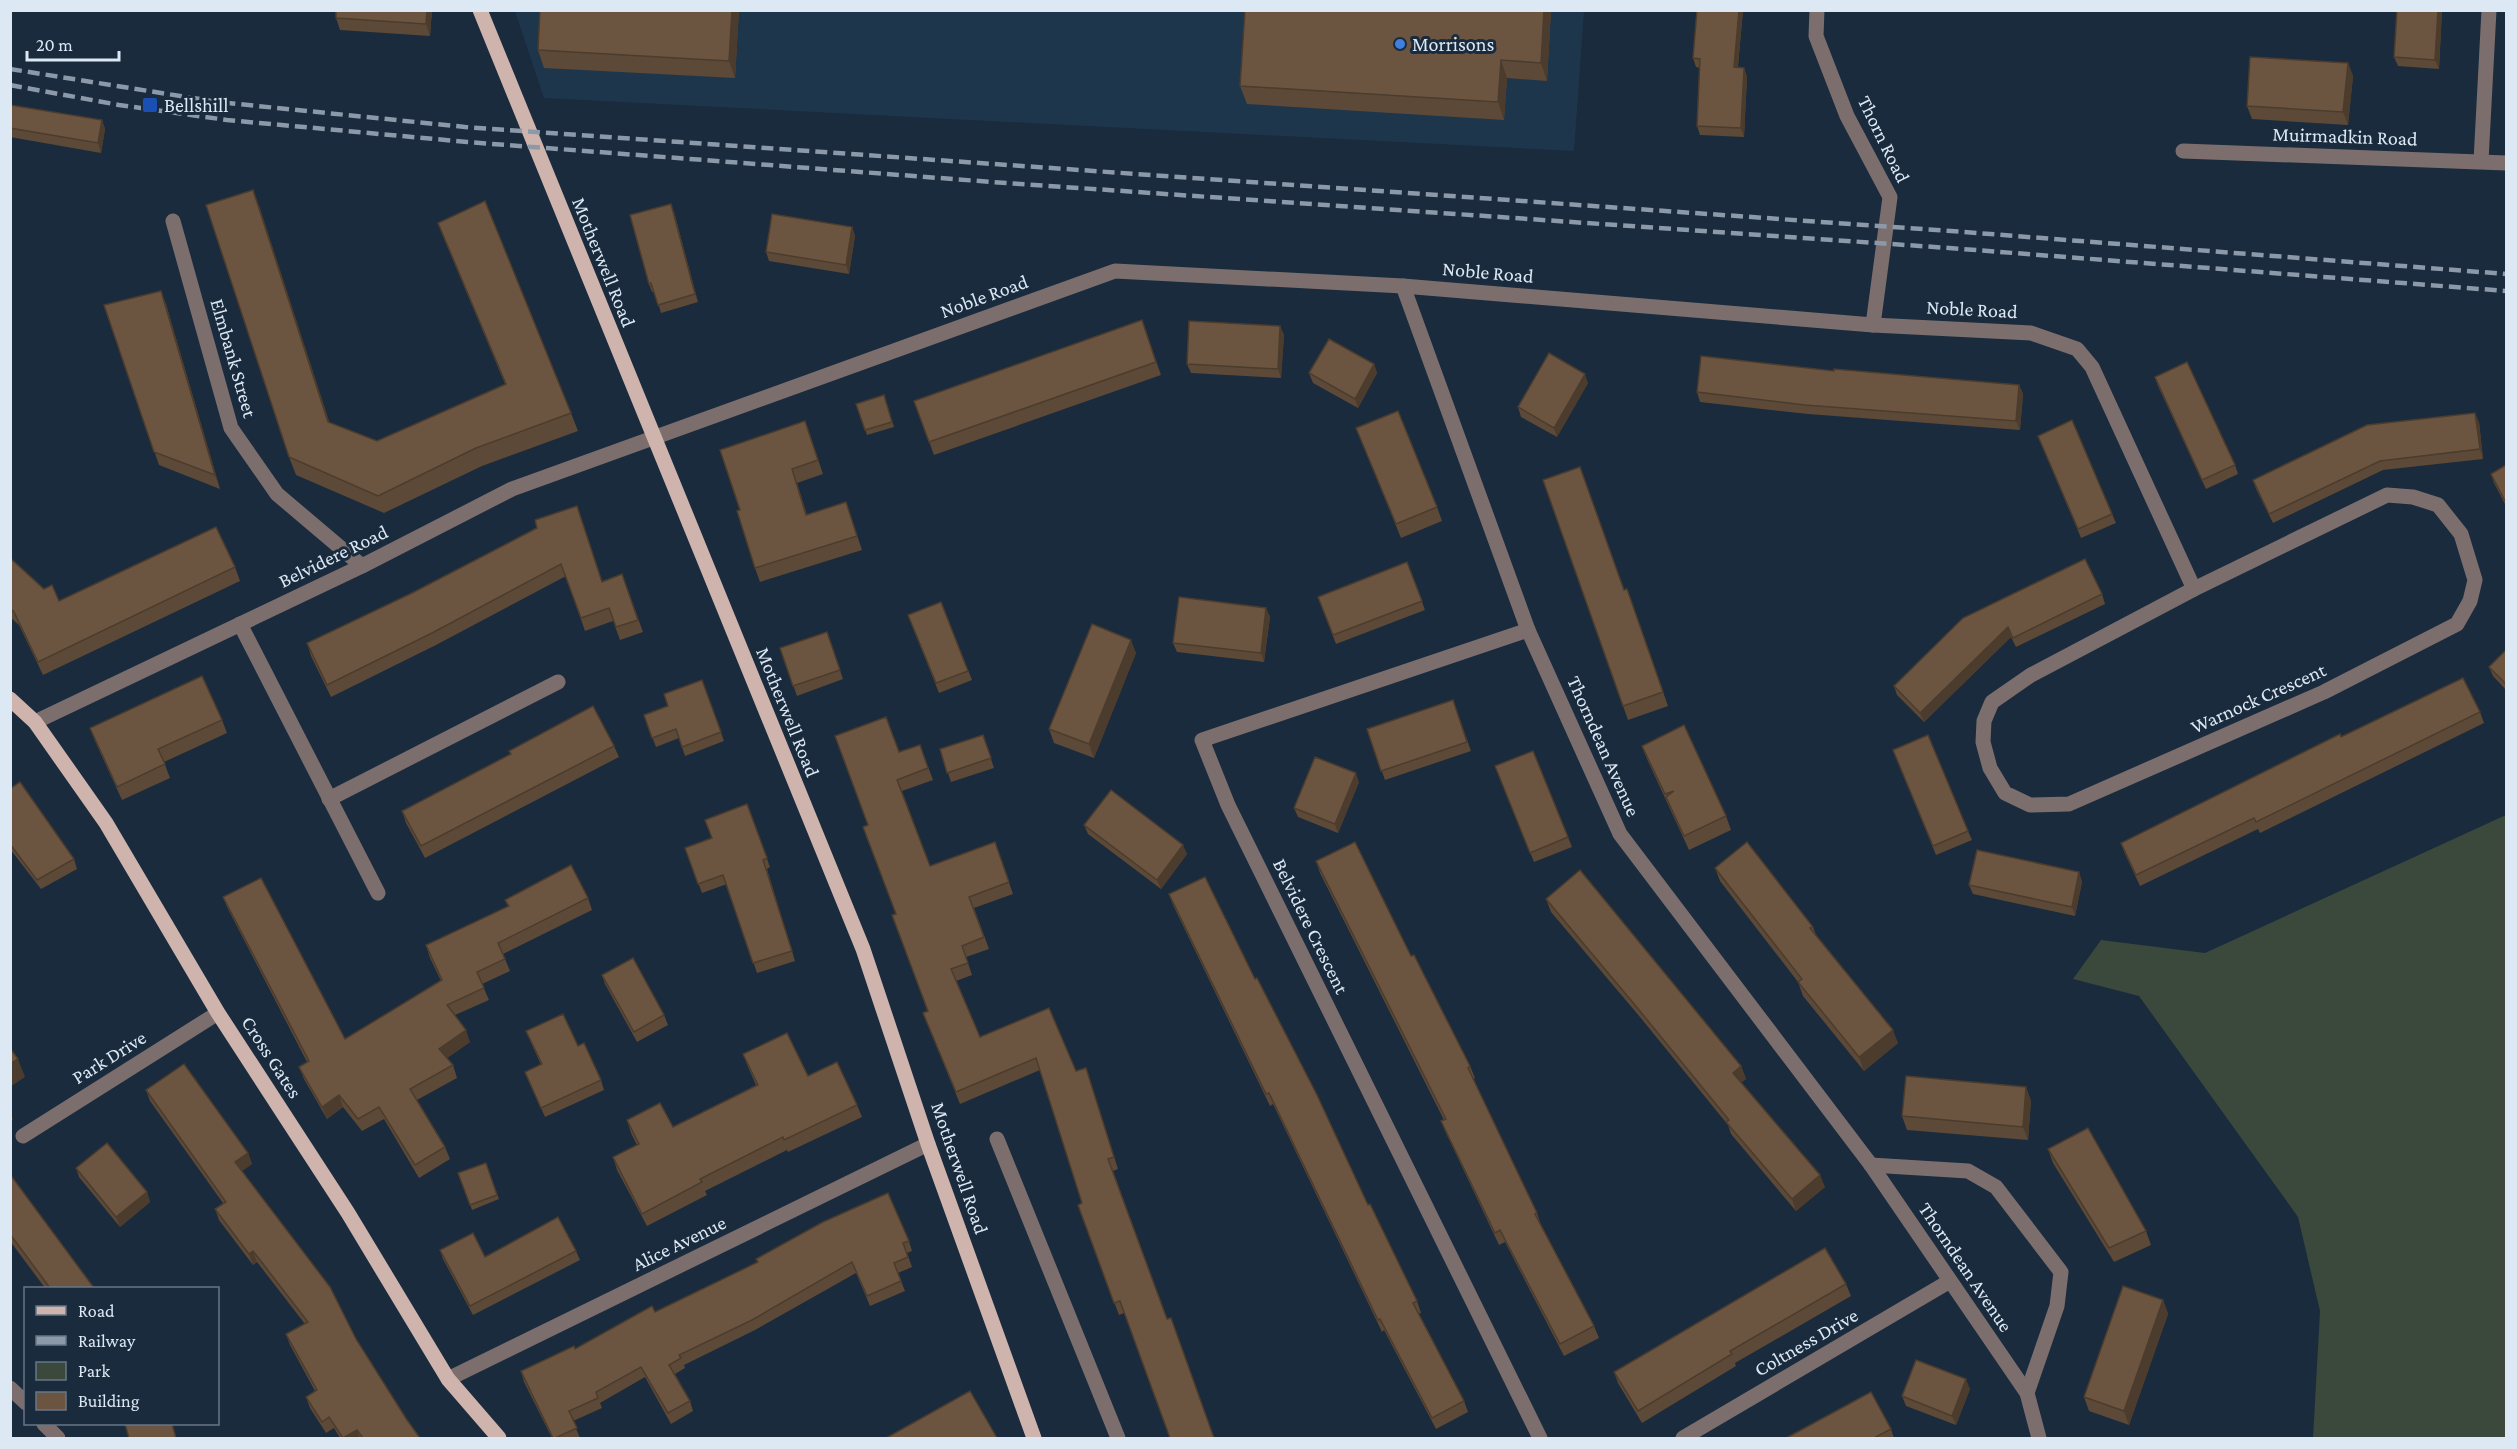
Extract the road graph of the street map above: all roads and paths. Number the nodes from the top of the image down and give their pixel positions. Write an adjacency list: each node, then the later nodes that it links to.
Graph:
1 (480, 10): 10 (main road, Motherwell Road)
2 (1818, 10): 9 (street, Thorn Road)
3 (2488, 10): 5 (street)
4 (2183, 151): 5 (street, Muirmadkin Road)
5 (2481, 161): 6 (street, Muirmadkin Road)
6 (2506, 163)
7 (173, 221): 11 (street, Elmbank Street)
8 (1403, 286): 9 (street, Noble Road); 10 (street, Noble Road); 14 (street, Thorndean Avenue)
9 (1873, 325): 12 (street, Noble Road)
10 (654, 438): 11 (street, Belvidere Road); 23 (main road, Motherwell Road)
11 (362, 566): 13 (street, Belvidere Road)
12 (2194, 589): 12 (street, Warnock Crescent)
13 (240, 624): 17 (street, Belvidere Road); 18 (street)
14 (1528, 630): 24 (street, Thorndean Avenue); 35 (street, Belvidere Crescent)
15 (558, 681): 18 (street)
16 (10, 699): 17 (main road, Cross Gates)
17 (35, 722): 20 (main road, Cross Gates)
18 (329, 799): 19 (street)
19 (378, 892)
20 (218, 1013): 21 (street, Park Drive); 26 (main road, Cross Gates)
21 (23, 1136)
22 (997, 1139): 34 (street)
23 (928, 1144): 26 (street, Alice Avenue); 33 (main road, Motherwell Road)
24 (1871, 1165): 25 (street, Thorndean Avenue); 28 (street, Thorndean Avenue)
25 (1950, 1281): 28 (street, Thorndean Avenue); 36 (street, Coltness Drive)
26 (448, 1379): 32 (main road, Cross Gates)
27 (10, 1388): 29 (street)
28 (2027, 1393): 37 (street, Thorndean Avenue)
29 (24, 1401)
30 (45, 1425): 31 (street)
31 (57, 1438)
32 (500, 1438)
33 (1034, 1438)
34 (1118, 1438)
35 (1540, 1438)
36 (1683, 1438)
37 (2039, 1438)

